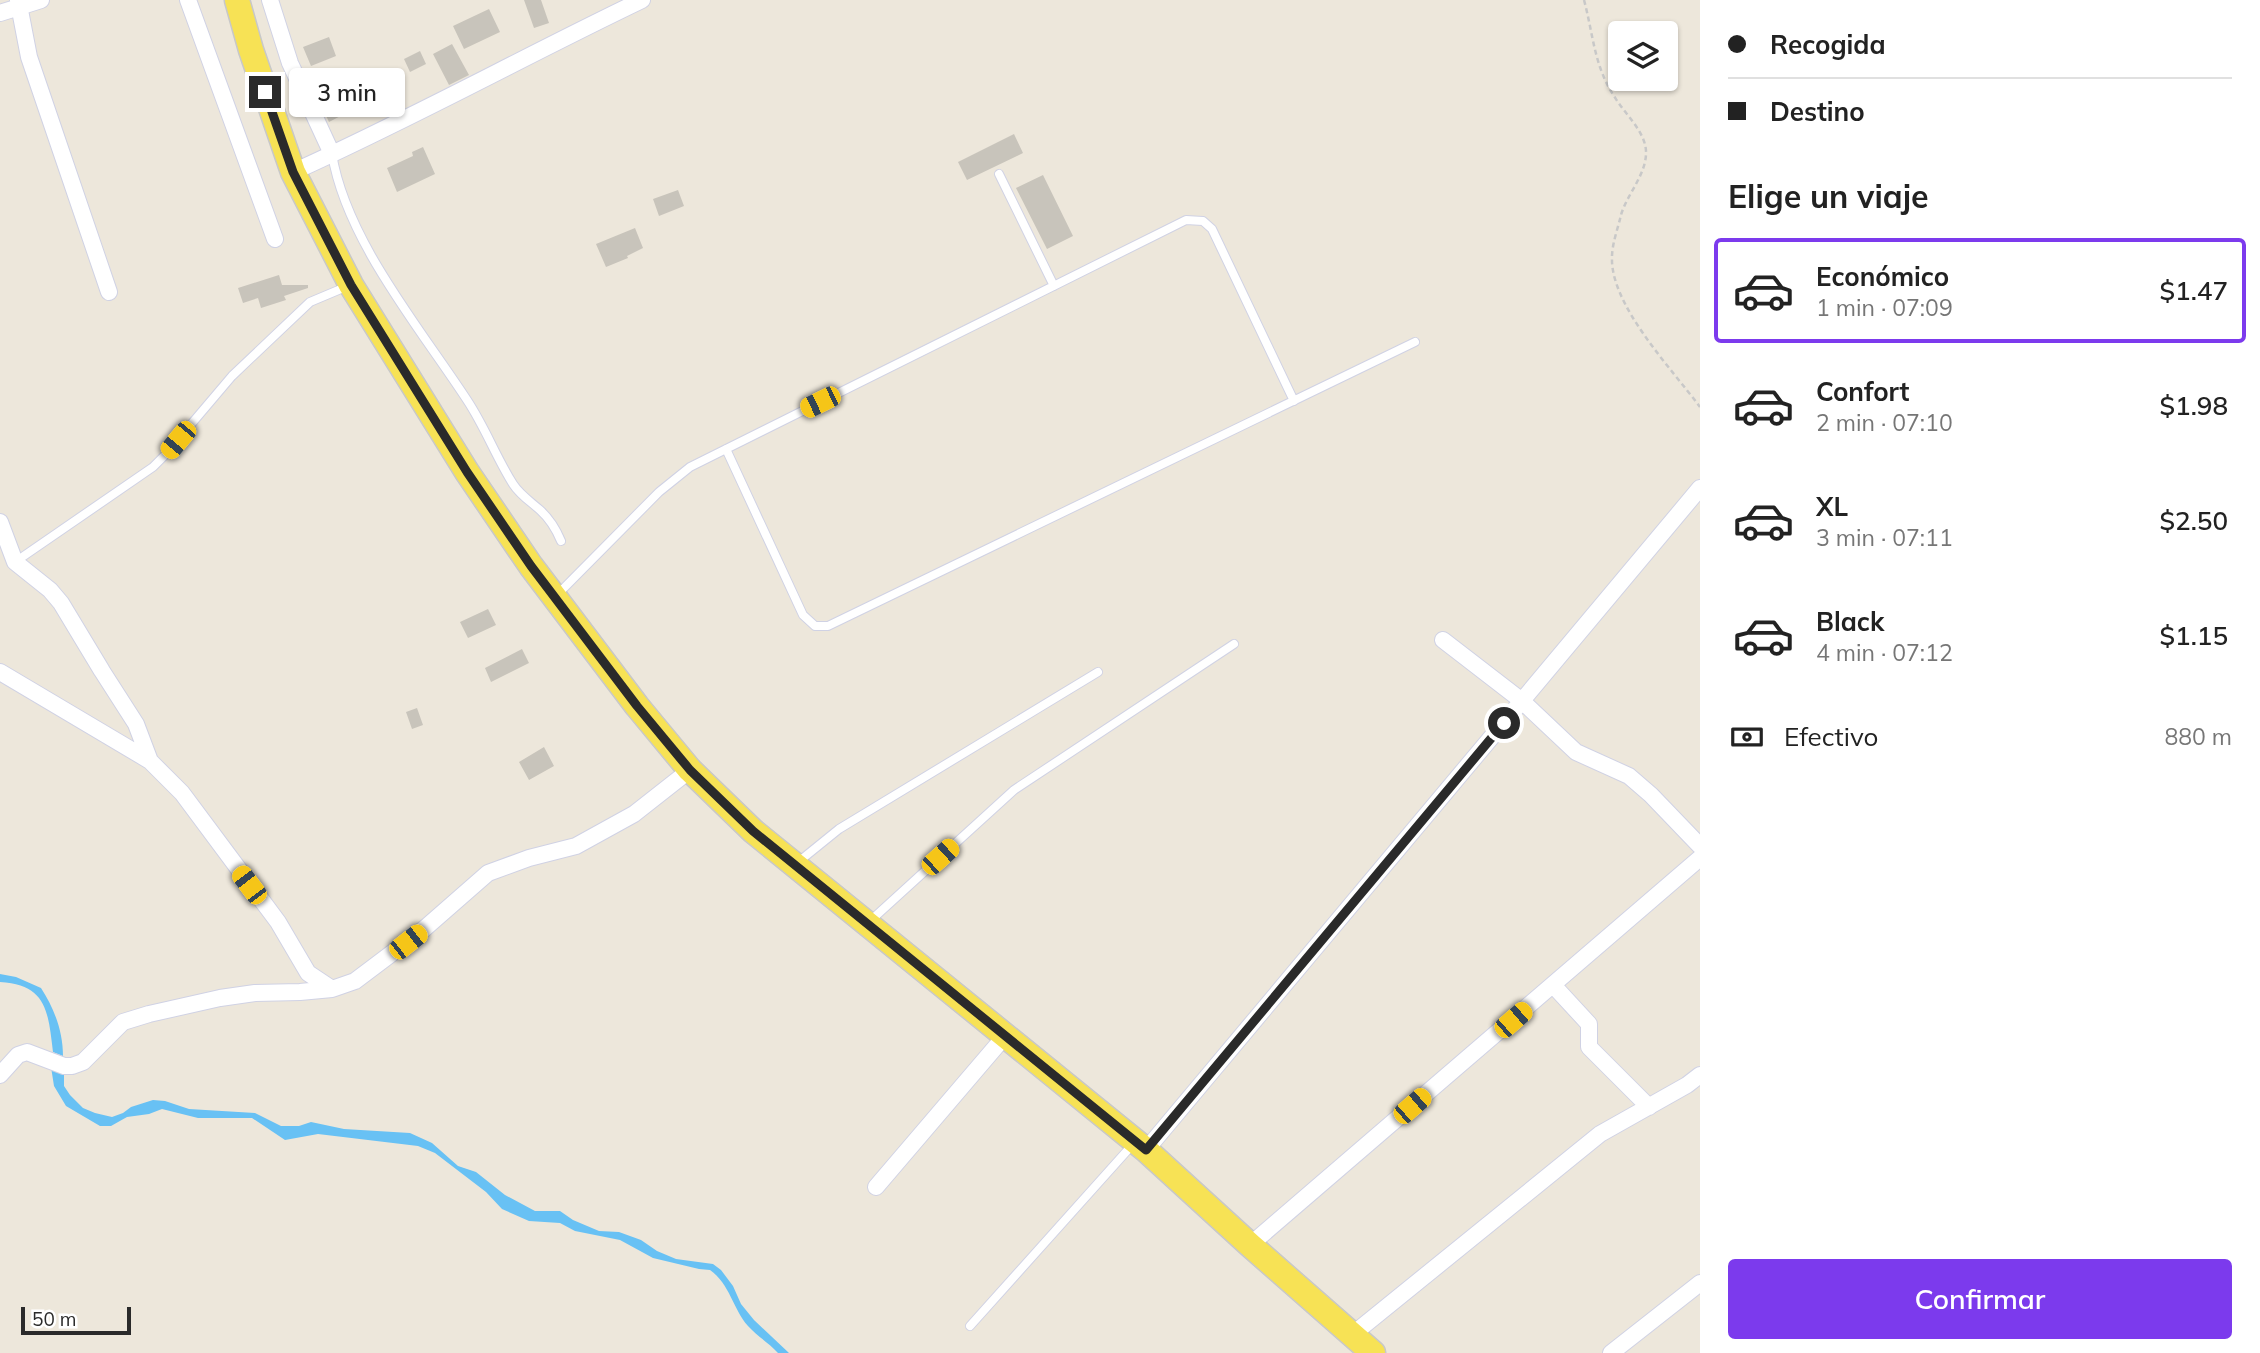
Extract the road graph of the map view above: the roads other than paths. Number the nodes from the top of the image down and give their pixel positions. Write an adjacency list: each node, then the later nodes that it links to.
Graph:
1 (41, 0): 6 (street)
2 (188, 0): 11 (street)
3 (237, 0): 9 (main road)
4 (270, 0): 8 (street)
5 (642, 0): 8 (street)
6 (18, 3): 7 (street); 14 (street)
7 (0, 13)
8 (332, 154): 9 (street); 20 (lane)
9 (293, 172): 12 (main road)
10 (999, 174): 13 (lane)
11 (275, 239)
12 (351, 285): 21 (lane); 22 (main road)
13 (1054, 286): 16 (lane); 17 (lane)
14 (109, 292)
15 (1415, 342): 16 (lane)
16 (1294, 401): 17 (lane)
17 (726, 449): 22 (lane)
18 (1700, 488): 27 (street)
19 (0, 522): 21 (street)
20 (561, 541)
21 (15, 562): 28 (street)
22 (554, 597): 29 (main road)
23 (1443, 640): 27 (street)
24 (1234, 644): 33 (lane)
25 (0, 672): 28 (street)
26 (1098, 672): 32 (lane)
27 (1522, 701): 30 (street); 42 (street)
28 (150, 761): 35 (street)
29 (690, 770): 32 (main road); 35 (street)
30 (1700, 846)
31 (1700, 858): 34 (street)
32 (794, 865): 33 (main road)
33 (867, 924): 36 (main road)
34 (1553, 985): 41 (street); 44 (street)
35 (332, 989): 38 (street)
36 (1005, 1036): 42 (main road); 43 (street)
37 (0, 1055): 38 (street)
38 (18, 1055): 39 (street)
39 (0, 1075)
40 (1700, 1075): 41 (street)
41 (1649, 1107): 47 (street)
42 (1140, 1146): 44 (main road); 46 (lane)
43 (876, 1187)
44 (1250, 1245): 47 (main road)
45 (1700, 1283): 49 (street)
46 (970, 1326)
47 (1352, 1335): 48 (main road)
48 (1373, 1353)
49 (1611, 1353)

